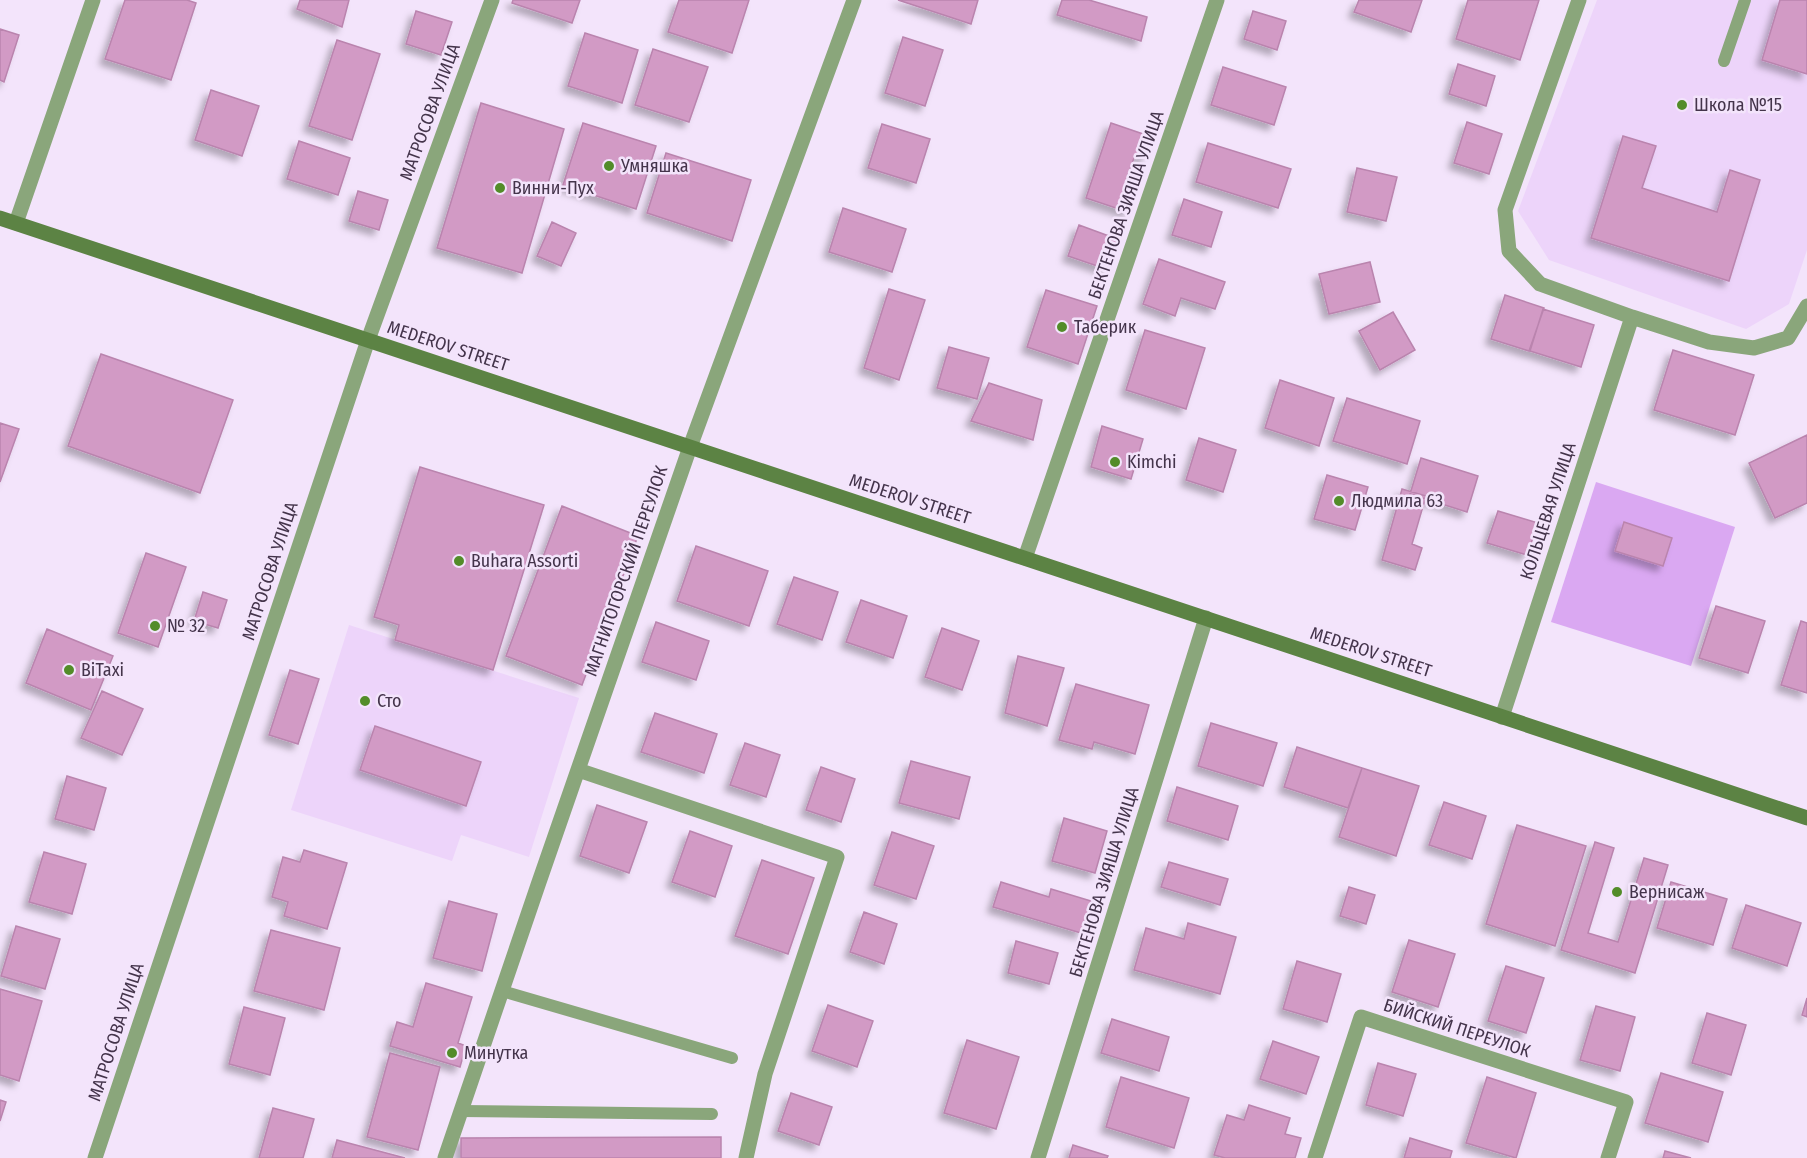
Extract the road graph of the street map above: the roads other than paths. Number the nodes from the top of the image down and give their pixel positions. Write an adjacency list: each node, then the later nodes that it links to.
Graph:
1 (93, 0): 9 (street)
2 (492, 0): 12 (street, МАТРОСОВА УЛИЦА)
3 (854, 0): 13 (street, МАГНИТОГОРСКИЙ ПЕРЕУЛОК)
4 (1217, 0): 14 (street, БЕКТЕНОВА ЗИЯША УЛИЦА)
5 (1579, 0): 11 (street)
6 (1745, 0): 7 (lane)
7 (1724, 61)
8 (0, 218): 9 (main road, MEDEROV STREET)
9 (16, 223): 12 (main road, MEDEROV STREET)
10 (1807, 306): 11 (street)
11 (1632, 317): 16 (street, КОЛЬЦЕВАЯ УЛИЦА)
12 (368, 340): 13 (main road, MEDEROV STREET); 23 (street, МАТРОСОВА УЛИЦА)
13 (690, 447): 14 (main road, MEDEROV STREET); 17 (street, МАГНИТОГОРСКИЙ ПЕРЕУЛОК)
14 (1025, 558): 15 (main road, MEDEROV STREET)
15 (1206, 618): 16 (main road, MEDEROV STREET); 26 (street, БЕКТЕНОВА ЗИЯША УЛИЦА)
16 (1502, 717): 18 (main road, MEDEROV STREET)
17 (578, 770): 19 (street, МАГНИТОГОРСКИЙ ПЕРЕУЛОК); 25 (street)
18 (1807, 818)
19 (501, 991): 20 (lane); 21 (street, МАГНИТОГОРСКИЙ ПЕРЕУЛОК)
20 (732, 1058)
21 (461, 1111): 22 (lane); 24 (street, МАГНИТОГОРСКИЙ ПЕРЕУЛОК)
22 (712, 1114)
23 (95, 1158)
24 (445, 1158)
25 (746, 1158)
26 (1038, 1158)
27 (1315, 1158): 28 (street, БИЙСКИЙ ПЕРЕУЛОК)
28 (1608, 1158)

